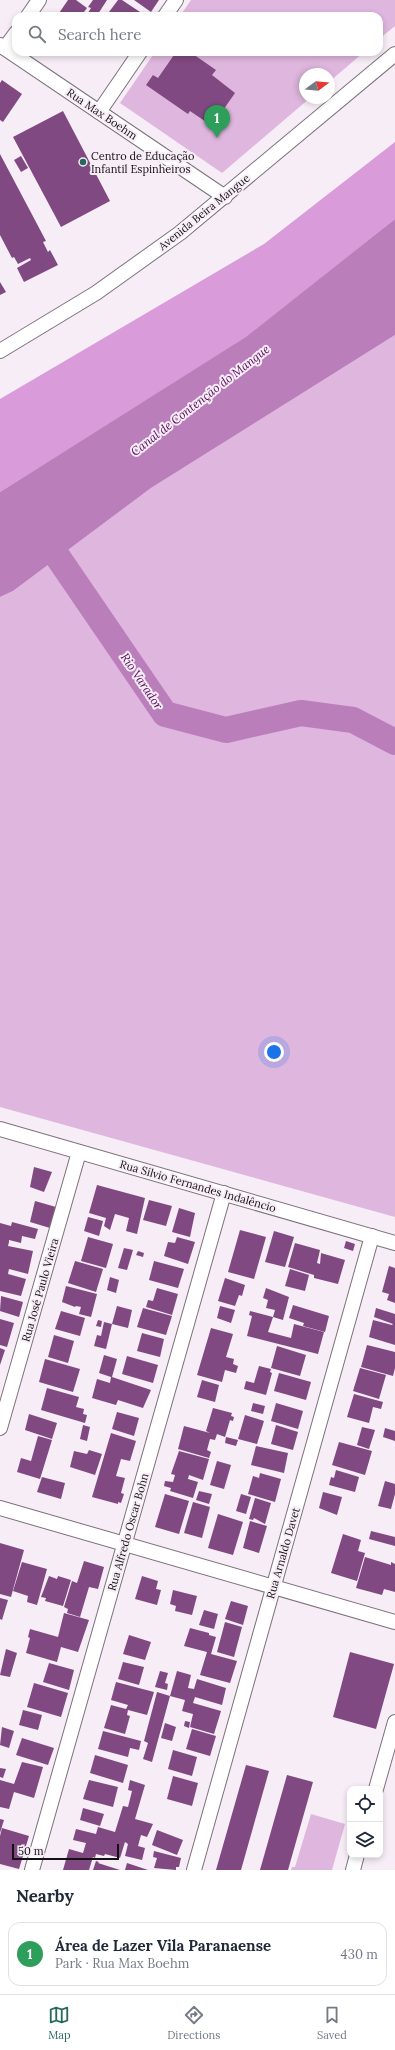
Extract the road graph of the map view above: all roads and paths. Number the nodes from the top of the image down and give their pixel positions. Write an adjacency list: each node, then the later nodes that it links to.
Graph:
1 (39, 0): 3 (street)
2 (176, 0): 4 (street)
3 (31, 12)
4 (168, 12)
5 (12, 37): 6 (street)
6 (2, 47): 7 (street, Rua Max Boehm)
7 (12, 54)
8 (395, 54): 12 (street, Avenida Beira Mangue)
9 (15, 56): 11 (street, Rua Max Boehm)
10 (137, 56): 11 (street)
11 (99, 112): 12 (street, Rua Max Boehm)
12 (225, 197): 13 (street, Avenida Beira Mangue)
13 (0, 351)
14 (0, 1129): 15 (street, Rua Sílvio Fernandes Indalêncio)
15 (79, 1152): 16 (street, Rua Sílvio Fernandes Indalêncio); 19 (street, Rua José Paulo Vieira)
16 (224, 1193): 17 (street, Rua Sílvio Fernandes Indalêncio); 21 (street, Rua Alfredo Oscar Bohn)
17 (372, 1236): 18 (street, Rua Sílvio Fernandes Indalêncio); 22 (street, Rua Arnaldo Davet)
18 (395, 1243)
19 (0, 1428)
20 (0, 1508): 21 (street)
21 (124, 1544): 22 (street); 27 (street, Rua Alfredo Oscar Bohn)
22 (274, 1587): 23 (street); 28 (street, Rua Arnaldo Davet)
23 (395, 1622)
24 (395, 1722): 25 (street)
25 (377, 1786)
26 (356, 1858): 29 (street)
27 (32, 1870)
28 (194, 1870)
29 (353, 1870)

